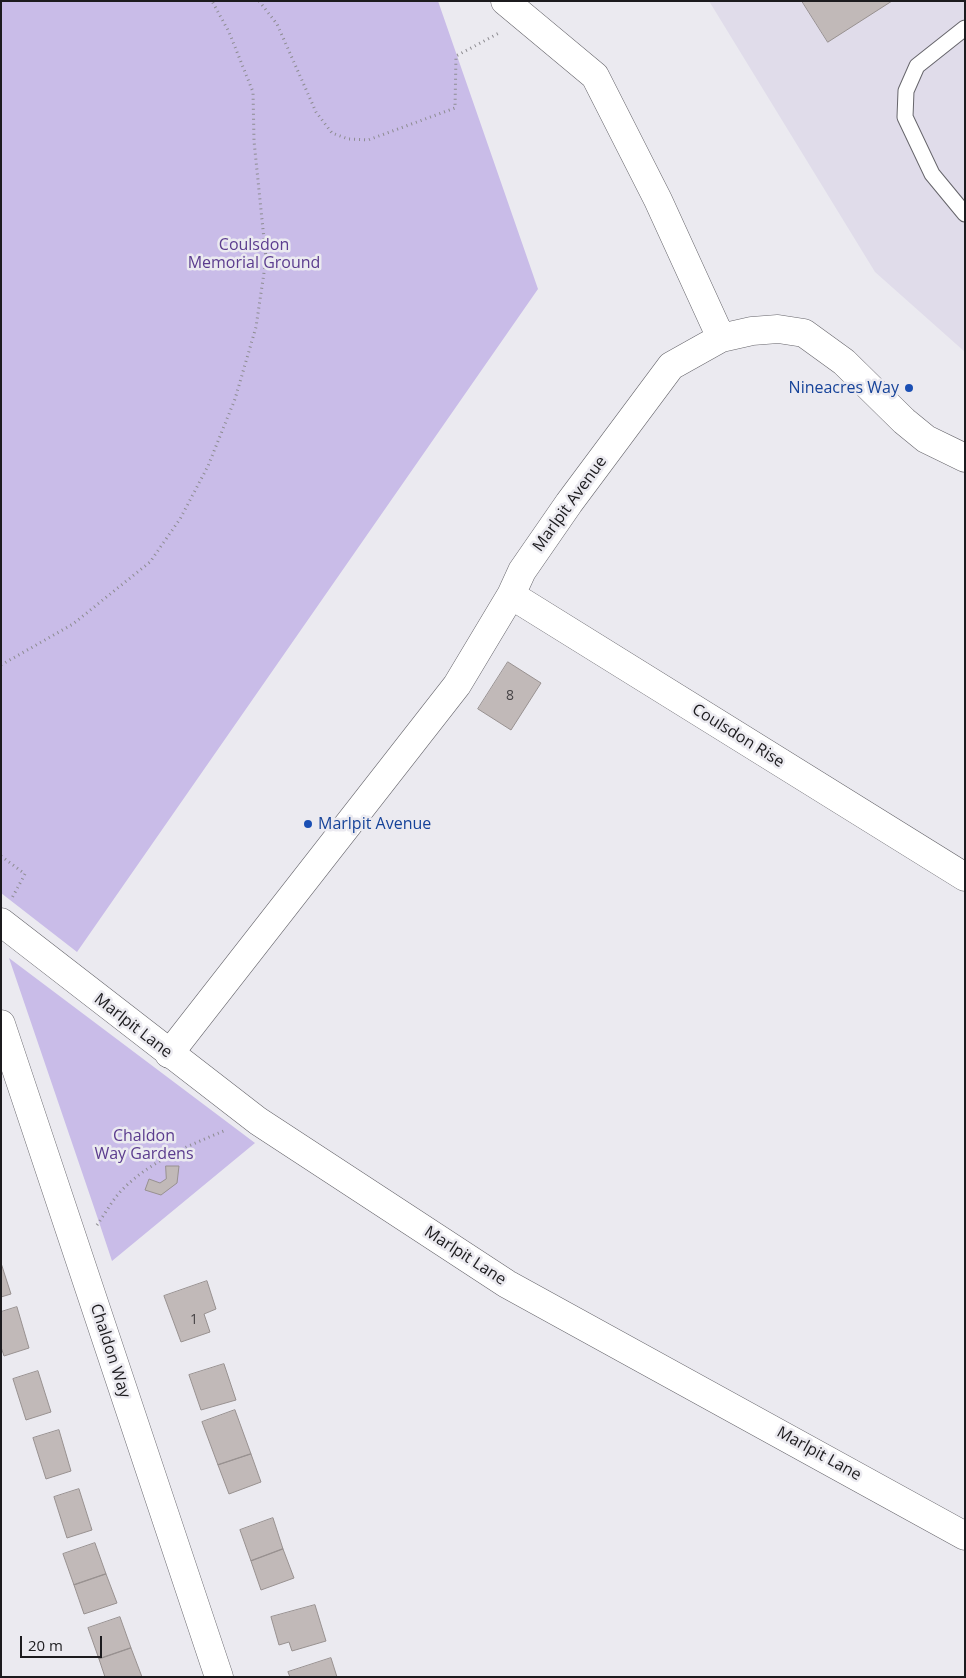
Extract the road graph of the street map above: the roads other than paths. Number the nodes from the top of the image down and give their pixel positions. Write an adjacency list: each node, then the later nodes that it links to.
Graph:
1 (516, 10): 4 (street)
2 (965, 28): 3 (lane)
3 (965, 214)
4 (721, 338): 5 (street); 6 (street, Marlpit Avenue)
5 (965, 458)
6 (511, 595): 7 (street, Coulsdon Rise); 10 (street, Marlpit Avenue)
7 (965, 877)
8 (1, 922): 10 (street, Marlpit Lane)
9 (1, 1024): 12 (street, Chaldon Way)
10 (170, 1054): 11 (street, Marlpit Lane)
11 (965, 1536)
12 (219, 1677)

